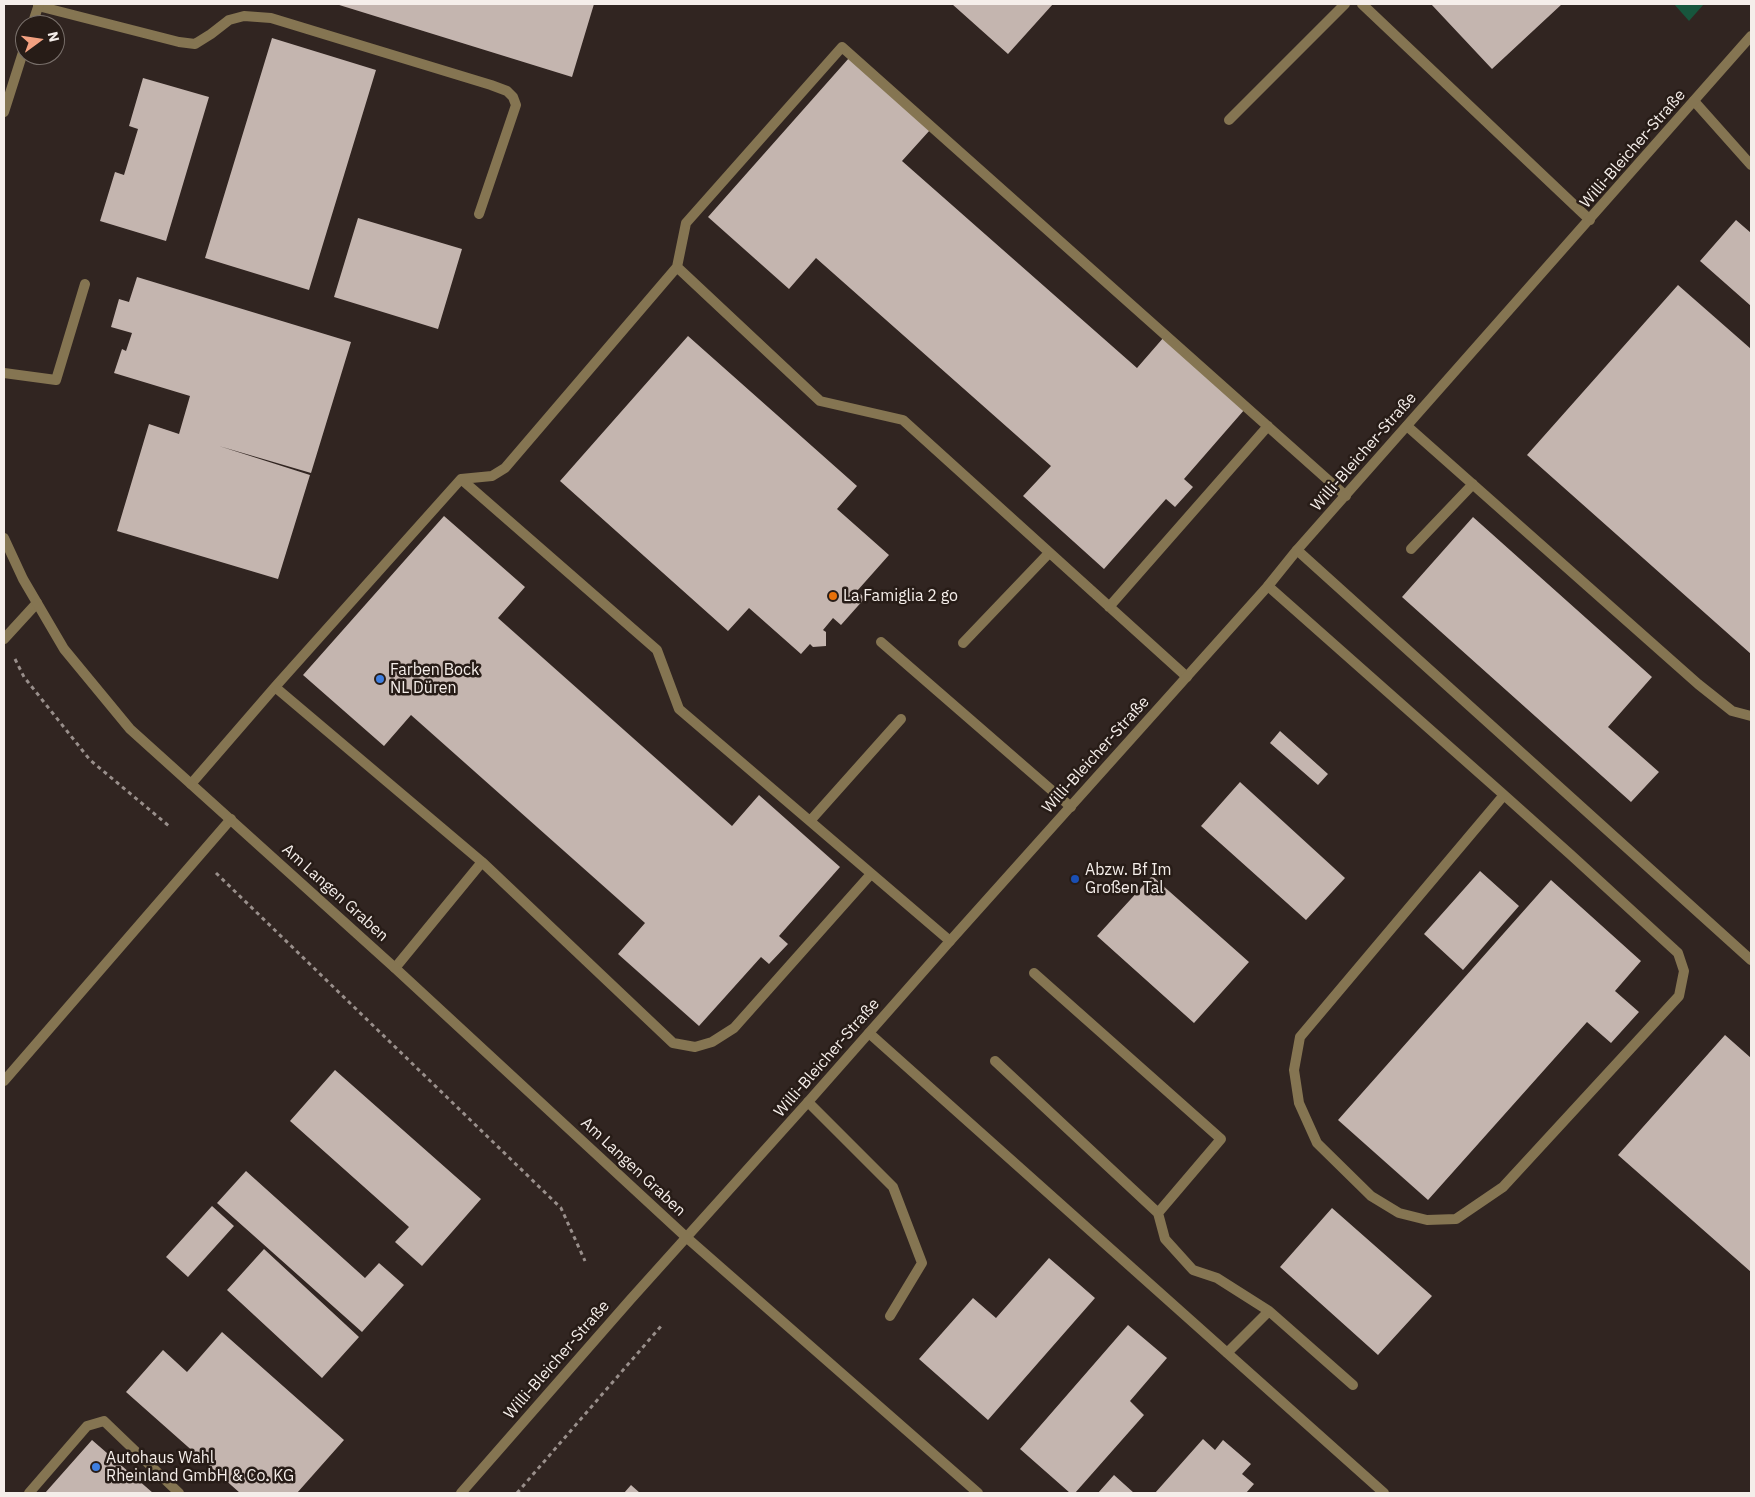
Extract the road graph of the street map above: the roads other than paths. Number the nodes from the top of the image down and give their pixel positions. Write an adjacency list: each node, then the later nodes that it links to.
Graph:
1 (1345, 4): 8 (street)
2 (1362, 4): 11 (street)
3 (38, 5): 10 (street)
4 (1751, 36): 6 (street, Willi-Bleicher-Straße)
5 (19, 65): 7 (street)
6 (1694, 101): 9 (street); 11 (street, Willi-Bleicher-Straße)
7 (4, 112)
8 (1229, 120)
9 (1751, 165)
10 (479, 214)
11 (1590, 220): 16 (street, Willi-Bleicher-Straße)
12 (677, 266): 15 (street); 17 (street); 23 (street)
13 (85, 284): 14 (street)
14 (4, 373)
15 (1268, 426): 19 (street); 26 (street)
16 (1407, 426): 18 (street); 19 (street, Willi-Bleicher-Straße)
17 (461, 479): 31 (street); 38 (street)
18 (1473, 484): 21 (street); 32 (street)
19 (1346, 496): 22 (street, Willi-Bleicher-Straße)
20 (4, 538): 25 (street, Am Langen Graben)
21 (1411, 549)
22 (1298, 550): 24 (street, Willi-Bleicher-Straße); 42 (street)
23 (1049, 553): 26 (street); 29 (street)
24 (1268, 586): 30 (street, Willi-Bleicher-Straße); 35 (street)
25 (37, 603): 27 (street); 34 (street, Am Langen Graben)
26 (1109, 608): 30 (street)
27 (4, 639)
28 (881, 642): 36 (street)
29 (963, 643)
30 (1187, 677): 36 (street, Willi-Bleicher-Straße)
31 (274, 687): 34 (street); 39 (street)
32 (1751, 716)
33 (901, 719): 38 (street)
34 (191, 784): 37 (street, Am Langen Graben)
35 (1504, 795): 35 (street)
36 (1071, 806): 41 (street, Willi-Bleicher-Straße)
37 (231, 819): 43 (street, Am Langen Graben); 47 (street)
38 (810, 821): 40 (street)
39 (482, 862): 40 (street); 43 (street)
40 (871, 874): 41 (street)
41 (950, 941): 45 (street, Willi-Bleicher-Straße)
42 (1751, 960)
43 (395, 968): 51 (street, Am Langen Graben)
44 (1034, 973): 50 (street)
45 (869, 1033): 49 (street, Willi-Bleicher-Straße); 54 (street)
46 (995, 1061): 50 (street)
47 (9, 1068): 48 (street)
48 (4, 1081)
49 (808, 1102): 51 (street, Willi-Bleicher-Straße); 53 (street)
50 (1158, 1213): 52 (street)
51 (686, 1237): 58 (street, Willi-Bleicher-Straße); 59 (street, Am Langen Graben)
52 (1269, 1311): 54 (street); 55 (street)
53 (890, 1316)
54 (1227, 1353): 60 (street)
55 (1353, 1385)
56 (30, 1493): 57 (street)
57 (179, 1493)
58 (461, 1493)
59 (978, 1493)
60 (1384, 1493)

